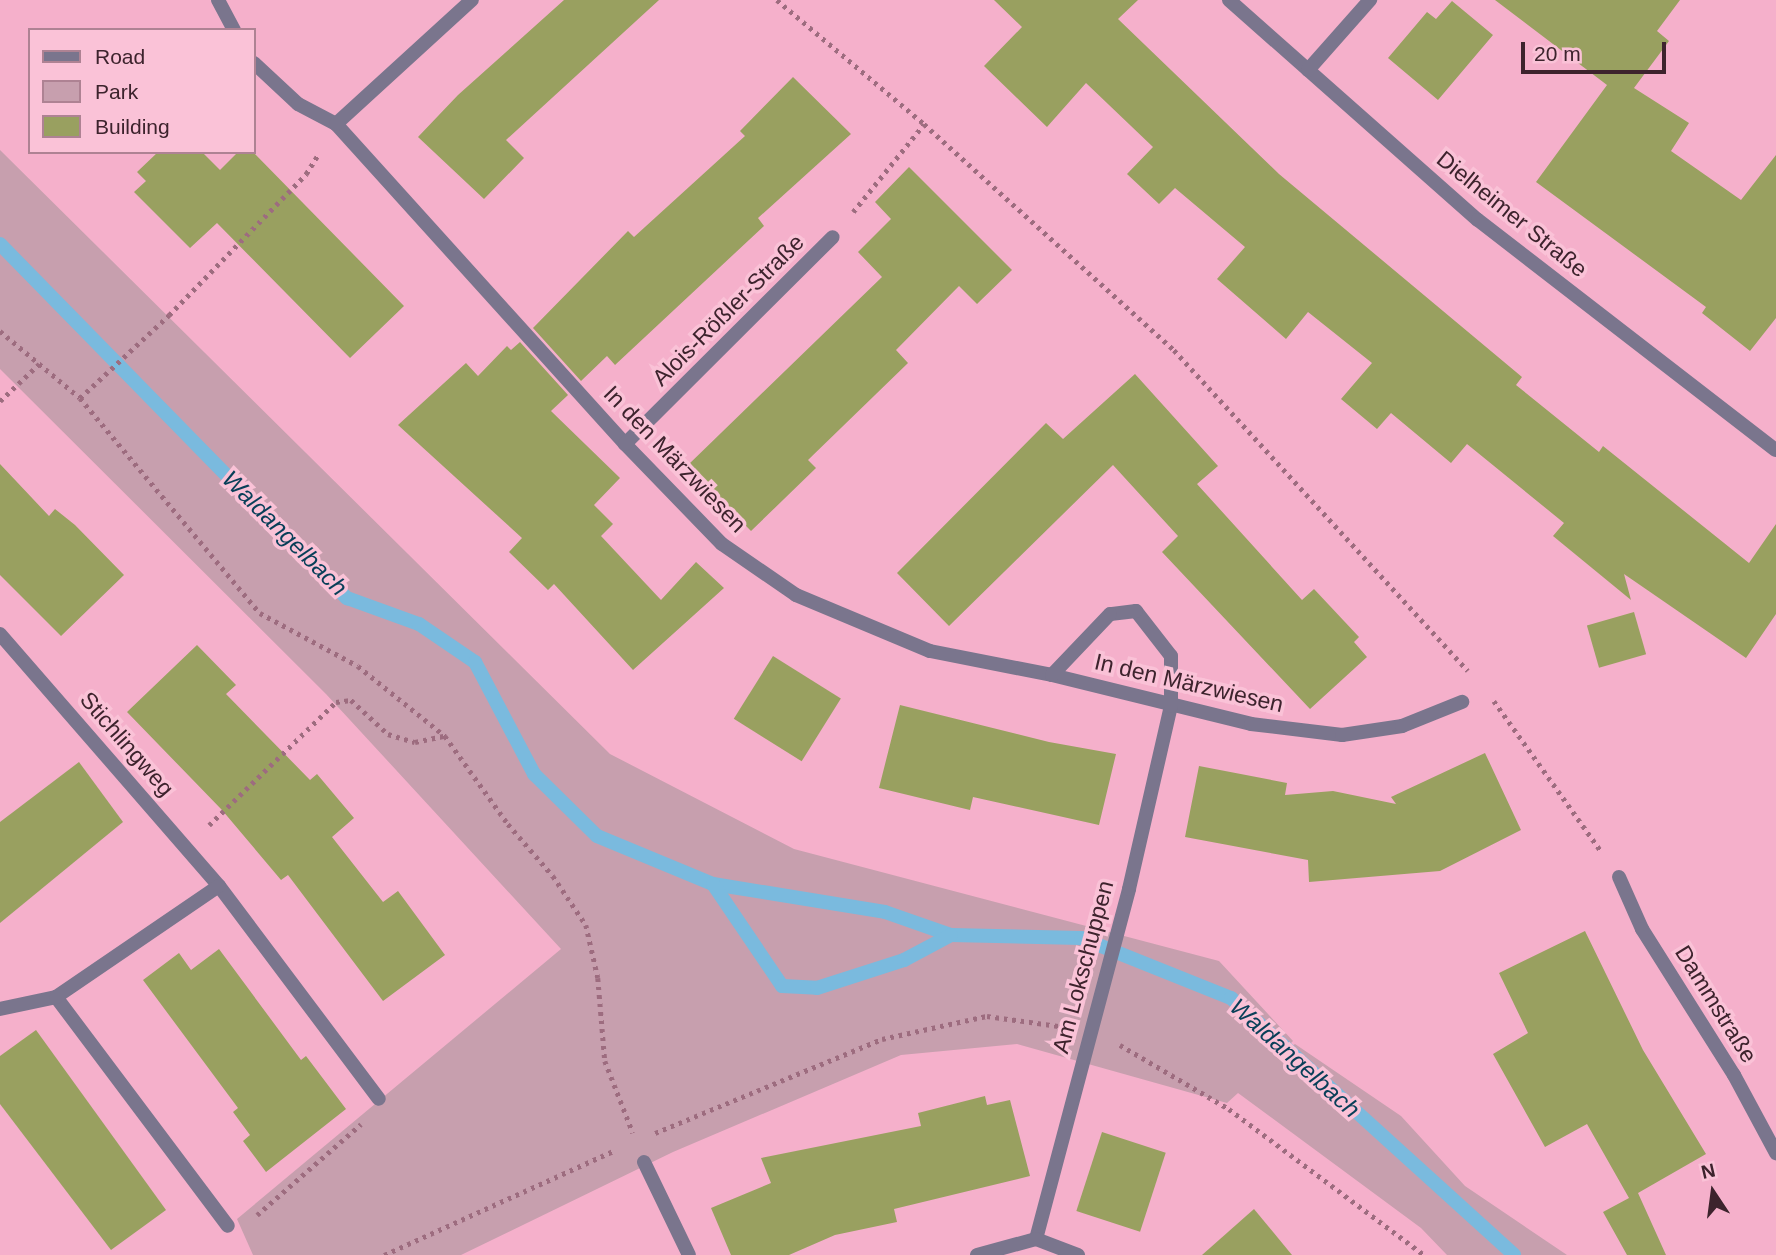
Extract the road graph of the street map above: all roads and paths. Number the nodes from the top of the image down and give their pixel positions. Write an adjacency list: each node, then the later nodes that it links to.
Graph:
1 (218, 0): 6 (street)
2 (472, 0): 9 (street)
3 (777, 0): 10 (path)
4 (1229, 0): 8 (street, Dielheimer Straße)
5 (1370, 0): 8 (street)
6 (233, 28)
7 (256, 65): 9 (street, In den Märzwiesen)
8 (1308, 70): 17 (street, Dielheimer Straße)
9 (336, 124): 14 (path); 16 (street, In den Märzwiesen)
10 (924, 124): 11 (path); 19 (path)
11 (833, 237): 16 (street, Alois-Rößler-Straße)
12 (0, 331): 13 (path)
13 (39, 363): 14 (path); 15 (path)
14 (80, 398): 24 (path)
15 (0, 401)
16 (625, 444): 20 (street, In den Märzwiesen)
17 (1776, 450)
18 (0, 634): 25 (street, Stichlingweg)
19 (1471, 674)
20 (1052, 675): 23 (street, In den Märzwiesen); 23 (street, Am Lokschuppen)
21 (1489, 694): 26 (path)
22 (1462, 702): 23 (street, In den Märzwiesen)
23 (1171, 706): 30 (street, Am Lokschuppen)
24 (444, 736): 25 (path); 33 (path)
25 (186, 847): 27 (street, Stichlingweg)
26 (1619, 877): 35 (street, Dammstraße)
27 (219, 886): 28 (street); 31 (street, Stichlingweg)
28 (56, 998): 29 (street); 38 (street)
29 (0, 1009)
30 (1088, 1036): 32 (path); 39 (street, Am Lokschuppen); 44 (path)
31 (379, 1099): 37 (path)
32 (648, 1136)
33 (636, 1141)
34 (623, 1146): 40 (path)
35 (1776, 1153)
36 (644, 1162): 41 (street)
37 (251, 1220)
38 (228, 1226)
39 (1035, 1239): 42 (street); 43 (street)
40 (384, 1255)
41 (689, 1255)
42 (977, 1255)
43 (1078, 1255)
44 (1424, 1255)

